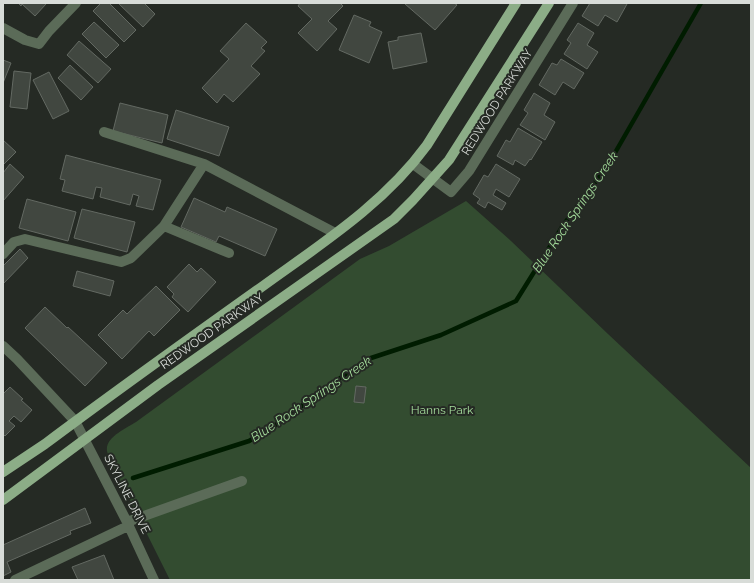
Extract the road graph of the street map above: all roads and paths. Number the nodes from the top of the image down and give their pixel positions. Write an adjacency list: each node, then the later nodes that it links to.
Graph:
1 (76, 3): 5 (street)
2 (516, 3): 8 (main road, REDWOOD PARKWAY)
3 (549, 3): 9 (main road, REDWOOD PARKWAY)
4 (572, 3): 9 (street, REDWOOD PARKWAY)
5 (3, 28)
6 (104, 132): 7 (street)
7 (204, 164): 10 (street); 11 (street)
8 (413, 164): 9 (street, REDWOOD PARKWAY); 11 (main road, REDWOOD PARKWAY)
9 (432, 179): 16 (main road, REDWOOD PARKWAY)
10 (164, 226): 12 (street); 13 (street)
11 (335, 233): 15 (main road, REDWOOD PARKWAY)
12 (229, 253)
13 (3, 254)
14 (3, 346): 15 (street, SKYLINE DRIVE)
15 (75, 421): 16 (street, SKYLINE DRIVE); 17 (main road, REDWOOD PARKWAY)
16 (85, 439): 19 (main road, REDWOOD PARKWAY); 20 (street, SKYLINE DRIVE)
17 (3, 472)
18 (242, 481): 20 (street)
19 (3, 500)
20 (128, 524): 21 (street); 22 (street, SKYLINE DRIVE)
21 (15, 580)
22 (154, 580)

